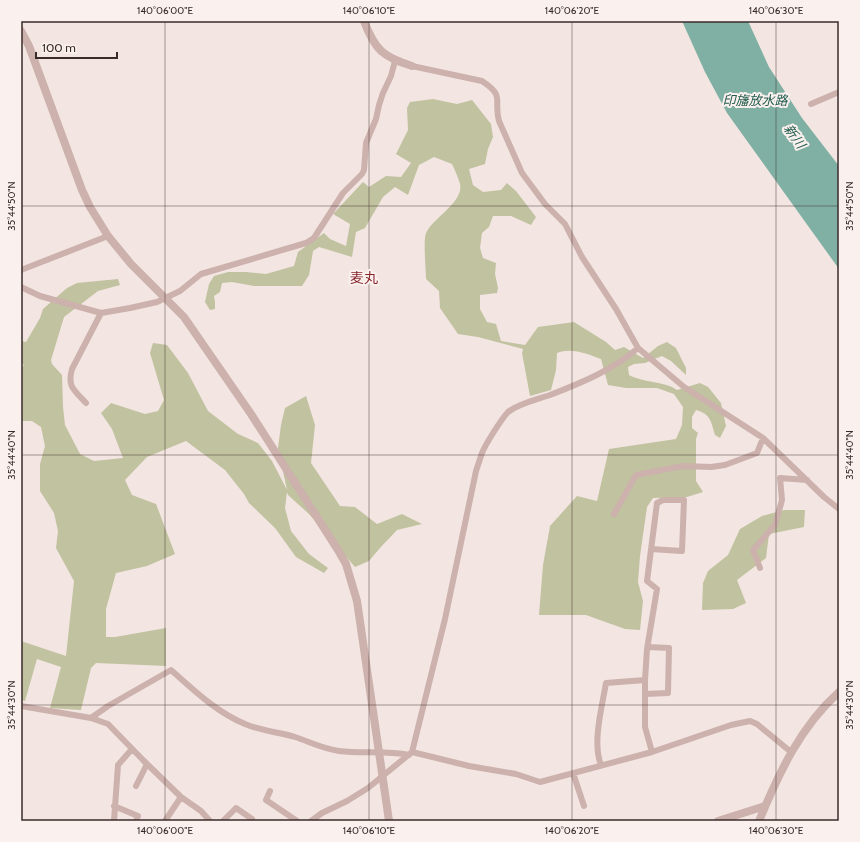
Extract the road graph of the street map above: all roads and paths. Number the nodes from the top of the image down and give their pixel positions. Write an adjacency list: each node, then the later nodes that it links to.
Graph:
1 (364, 21): 3 (street)
2 (21, 31): 7 (street)
3 (395, 61): 4 (street); 10 (street)
4 (412, 66): 12 (street)
5 (839, 92): 6 (street)
6 (811, 104)
7 (108, 236): 8 (street); 10 (street)
8 (21, 270)
9 (21, 288): 11 (street)
10 (166, 298): 11 (street); 29 (street)
11 (101, 313): 13 (street)
12 (638, 348): 14 (street); 30 (street)
13 (86, 403)
14 (763, 438): 15 (street); 17 (street)
15 (806, 480): 16 (street); 19 (street)
16 (839, 509)
17 (614, 514)
18 (651, 549): 18 (street); 20 (street)
19 (760, 568)
20 (648, 647): 21 (street); 23 (street)
21 (645, 680): 23 (street); 32 (street)
22 (839, 692): 28 (street)
23 (645, 694): 27 (street)
24 (21, 706): 25 (street)
25 (91, 718): 26 (street); 29 (street)
26 (132, 749): 31 (street); 38 (street)
27 (652, 752): 28 (street); 32 (street)
28 (791, 752): 40 (street)
29 (379, 753): 30 (street); 34 (street)
30 (411, 754): 33 (street); 34 (street)
31 (147, 764): 35 (street); 37 (street)
32 (601, 765): 33 (street)
33 (573, 773): 39 (street)
34 (382, 776): 48 (street); 49 (street)
35 (136, 786)
36 (270, 791): 47 (street)
37 (181, 798): 44 (street); 45 (street)
38 (114, 806): 42 (street); 43 (street)
39 (584, 806)
40 (765, 806): 50 (street); 51 (street)
41 (252, 820): 46 (street)
42 (114, 821)
43 (136, 821)
44 (165, 821)
45 (210, 821)
46 (223, 821)
47 (297, 821)
48 (311, 821)
49 (389, 821)
50 (718, 821)
51 (759, 821)

